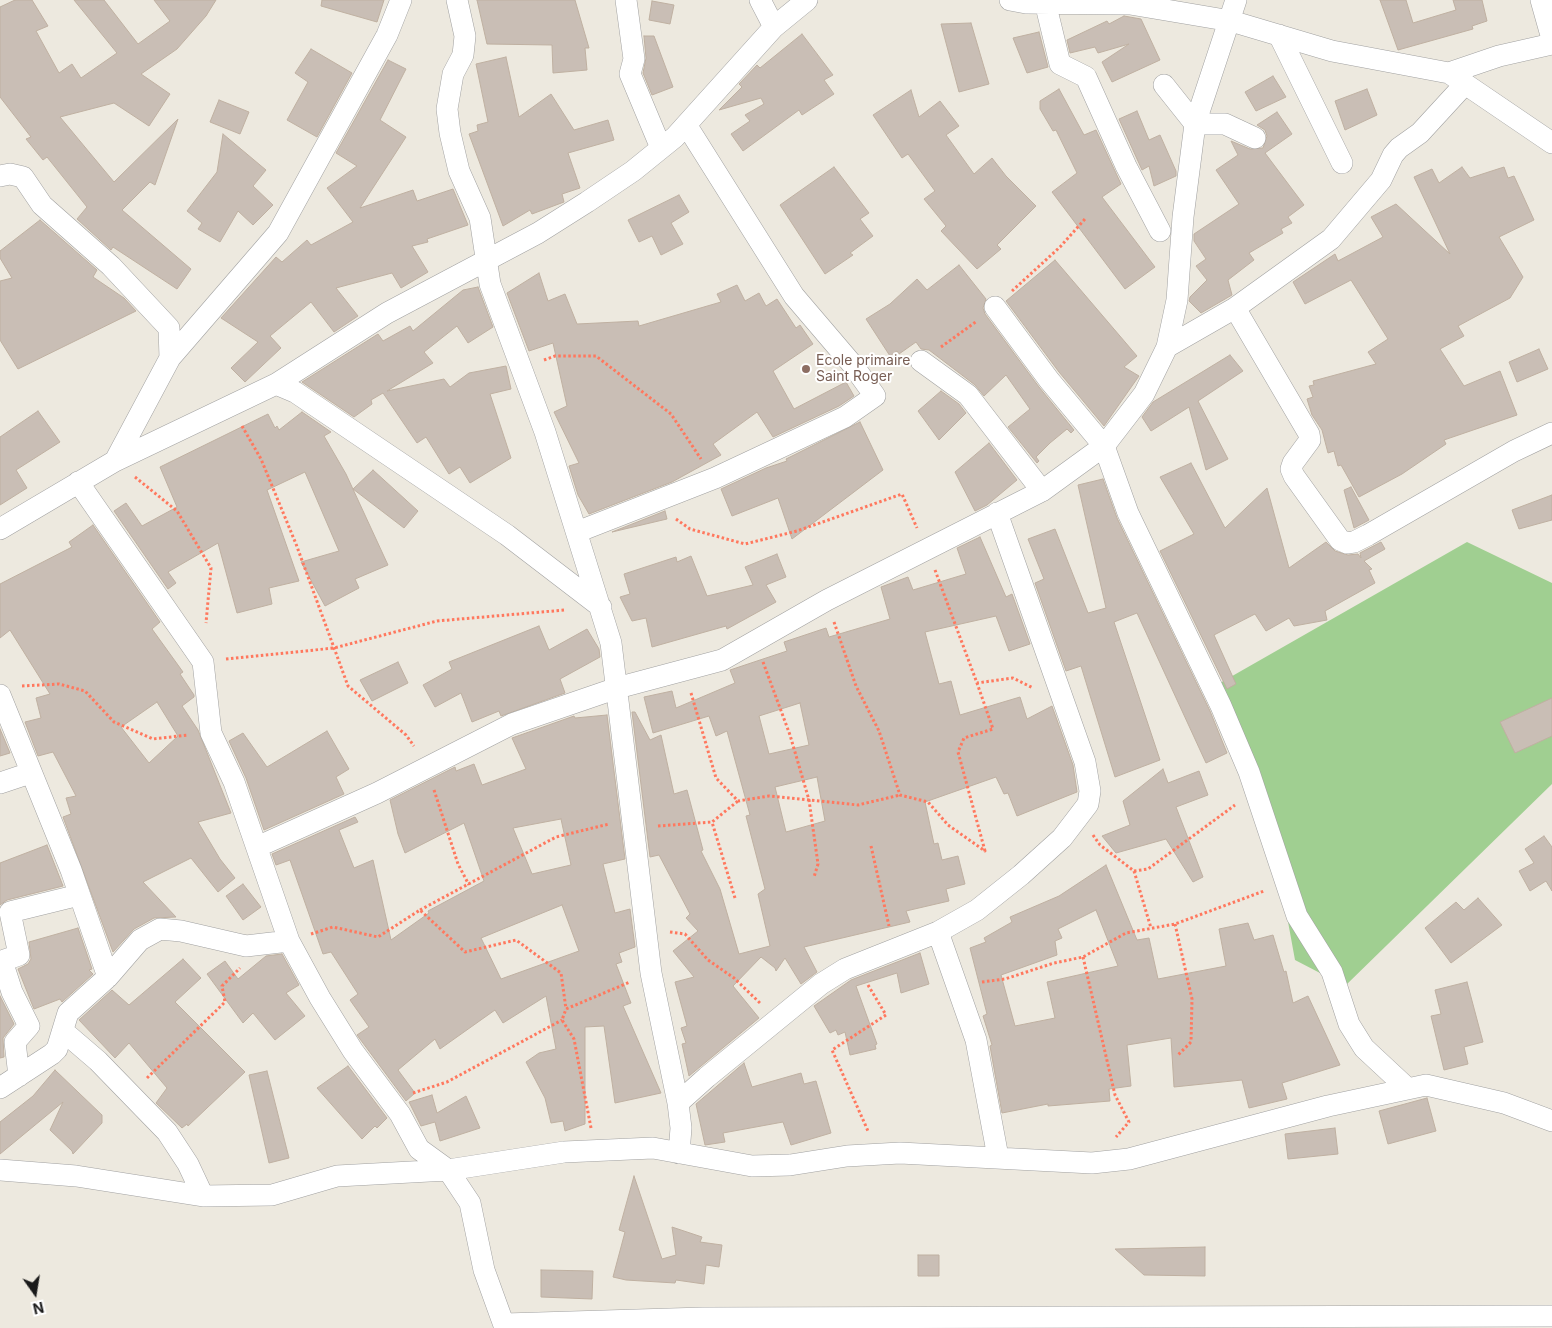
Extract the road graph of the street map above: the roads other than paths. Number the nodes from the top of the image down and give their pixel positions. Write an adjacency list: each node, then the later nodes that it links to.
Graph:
1 (401, 0): 29 (street)
2 (456, 0): 25 (street)
3 (626, 0): 21 (street)
4 (760, 0): 11 (street)
5 (807, 0): 11 (street)
6 (1010, 0): 9 (street)
7 (1236, 0): 10 (street)
8 (1541, 0): 13 (street)
9 (1045, 2): 10 (street); 24 (street)
10 (1231, 21): 12 (street); 17 (street)
11 (774, 27): 18 (street)
12 (1279, 35): 15 (street); 22 (street)
13 (1552, 39)
14 (1552, 44): 15 (street)
15 (1457, 78): 20 (street); 27 (street)
16 (1164, 85): 17 (street)
17 (1195, 124): 19 (street); 28 (street)
18 (687, 126): 21 (street); 39 (street)
19 (1255, 138)
20 (1552, 143)
21 (661, 148): 25 (street)
22 (1342, 163)
23 (0, 176): 29 (street)
24 (1160, 231)
25 (486, 261): 31 (street); 39 (street)
26 (995, 307): 33 (street)
27 (1235, 308): 28 (street); 32 (street)
28 (1167, 347): 33 (street)
29 (170, 358): 34 (street)
30 (921, 361): 36 (street)
31 (276, 384): 34 (street); 40 (street)
32 (1552, 434)
33 (1104, 446): 36 (street); 53 (street)
34 (115, 461): 35 (street)
35 (78, 482): 38 (street); 45 (street)
36 (1042, 491): 37 (street)
37 (997, 513): 41 (street); 47 (street)
38 (0, 529)
39 (577, 532): 40 (street)
40 (600, 607): 41 (street)
41 (617, 688): 45 (street); 54 (street)
42 (0, 695): 43 (street)
43 (30, 773): 44 (street); 46 (street)
44 (0, 783)
45 (257, 848): 48 (street)
46 (79, 895): 49 (street); 51 (street)
47 (938, 932): 54 (street); 57 (street)
48 (289, 941): 49 (street); 59 (street)
49 (108, 978): 50 (street)
50 (63, 1031): 51 (street); 60 (street)
51 (19, 1076): 52 (street)
52 (0, 1088)
53 (1407, 1088): 55 (street); 57 (street)
54 (678, 1103): 56 (street)
55 (1552, 1121)
56 (680, 1154): 57 (street); 59 (street)
57 (998, 1157)
58 (0, 1170): 60 (street)
59 (448, 1170): 60 (street); 65 (street)
60 (203, 1196)
61 (1552, 1316): 62 (street)
62 (1454, 1322): 64 (street)
63 (703, 1323): 64 (street); 65 (street)
64 (918, 1323)
65 (505, 1326)

